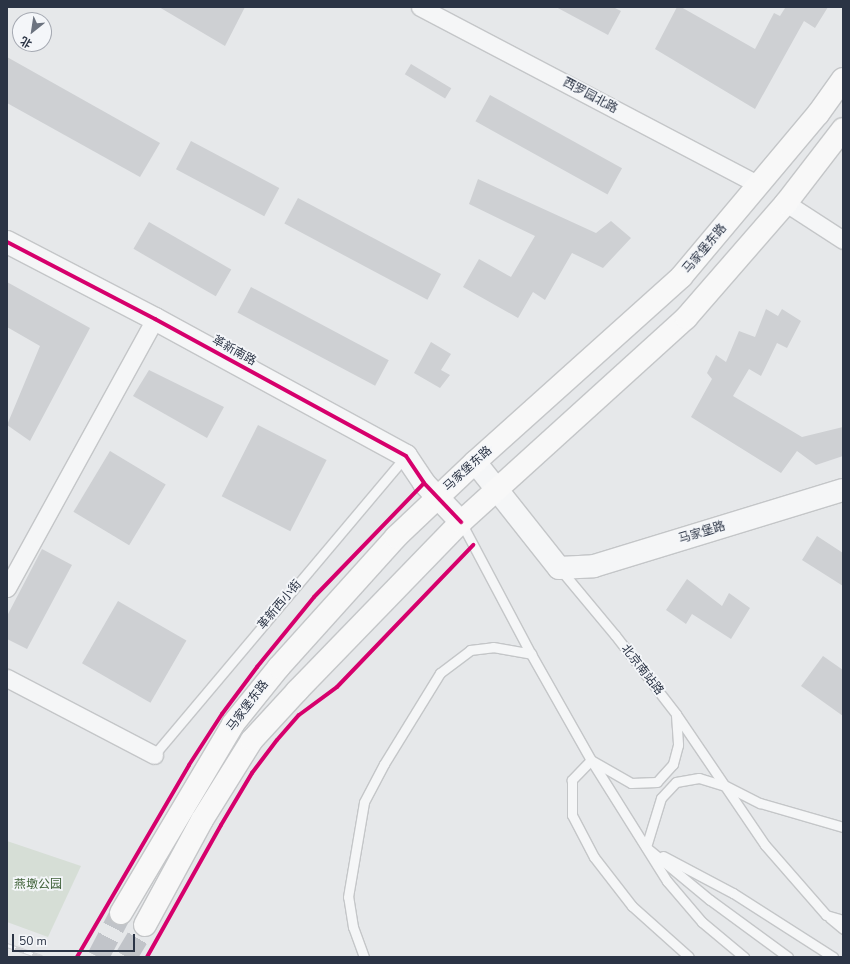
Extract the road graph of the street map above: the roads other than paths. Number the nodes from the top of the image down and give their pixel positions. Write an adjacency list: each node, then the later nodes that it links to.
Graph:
1 (420, 7): 4 (street, 西罗园北路)
2 (843, 79): 4 (main road, 马家堡东路)
3 (843, 129): 5 (main road, 马家堡东路)
4 (759, 185): 10 (main road, 马家堡东路)
5 (786, 203): 6 (street); 11 (main road, 马家堡东路)
6 (843, 240)
7 (7, 242): 8 (street, 革新南路)
8 (155, 320): 9 (street, 革新南路); 16 (street)
9 (406, 456): 13 (street, 革新南路); 20 (lane, 革新西小街)
10 (475, 462): 11 (street, 北京南站路); 13 (main road, 马家堡东路)
11 (496, 489): 14 (main road, 马家堡东路); 15 (street, 北京南站路)
12 (843, 490): 15 (street, 马家堡路)
13 (437, 497): 14 (street, 革新南路); 25 (main road, 马家堡东路)
14 (461, 522): 17 (lane); 28 (main road, 马家堡东路)
15 (559, 568): 19 (lane, 北京南站路)
16 (7, 588)
17 (531, 654): 21 (lane); 30 (lane)
18 (7, 678): 20 (street)
19 (676, 714): 21 (lane); 22 (lane, 北京南站路)
20 (154, 755)
21 (591, 760): 24 (lane); 31 (lane)
22 (726, 786): 23 (lane, 北京南站路); 24 (lane); 26 (lane)
23 (843, 827)
24 (646, 847): 32 (lane); 33 (lane); 34 (lane)
25 (121, 913)
26 (826, 915): 27 (lane); 29 (lane)
27 (843, 920)
28 (145, 925)
29 (843, 929)
30 (364, 957)
31 (688, 957)
32 (744, 957)
33 (788, 957)
34 (833, 957)

